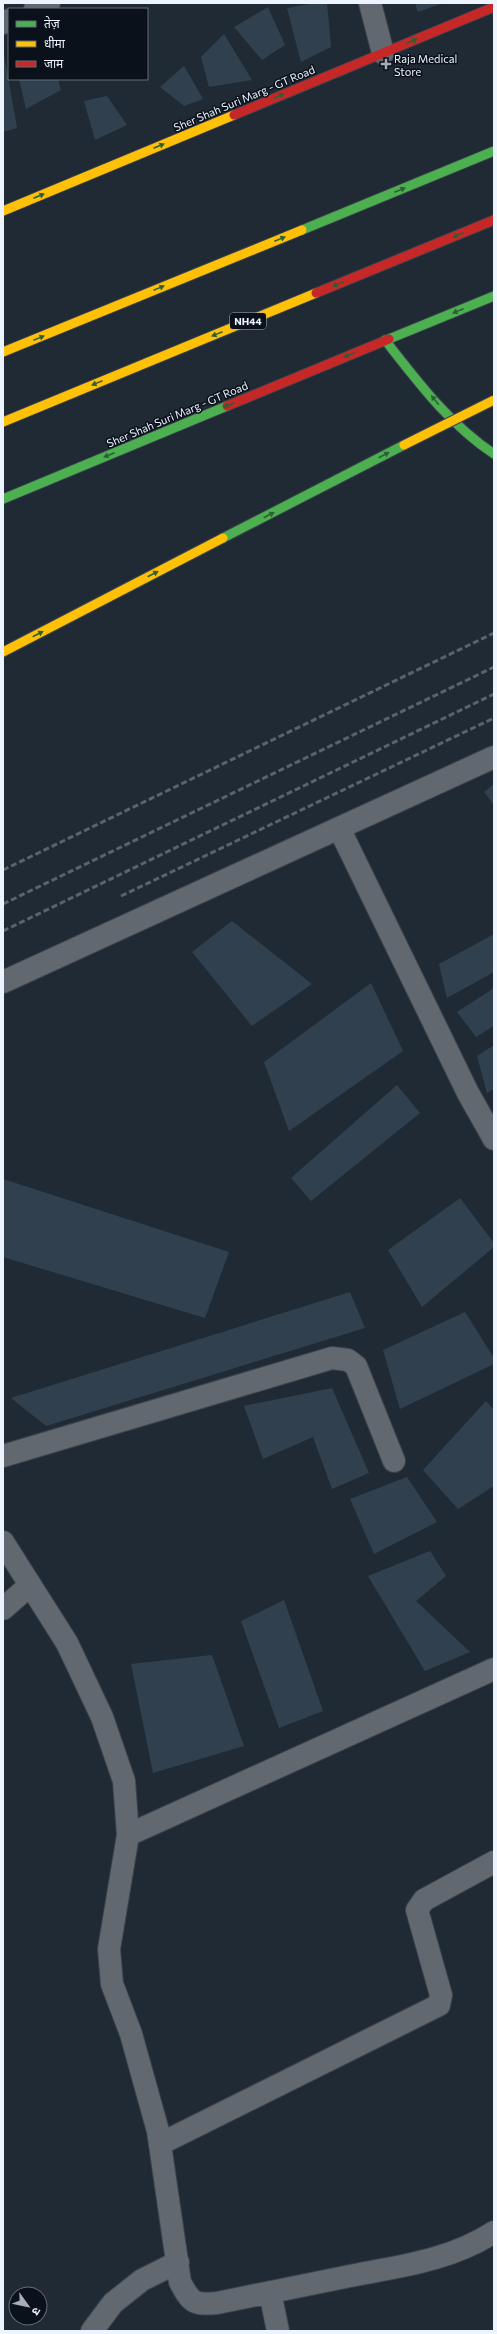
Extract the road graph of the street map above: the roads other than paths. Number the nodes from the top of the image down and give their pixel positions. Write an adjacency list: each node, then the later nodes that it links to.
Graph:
1 (49, 3): 4 (street)
2 (370, 3): 5 (street)
3 (494, 7): 5 (main road, Sher Shah Suri Marg - GT Road, one-way to 3)
4 (37, 8)
5 (383, 53): 7 (main road, Sher Shah Suri Marg - GT Road, one-way to 5)
6 (494, 151): 11 (main road, one-way to 6)
7 (3, 211)
8 (494, 220): 13 (main road, NH44, one-way to 13)
9 (494, 296): 10 (main road, Sher Shah Suri Marg - GT Road, one-way to 10)
10 (385, 340): 14 (main road, one-way to 10); 15 (main road, Sher Shah Suri Marg - GT Road, one-way to 15)
11 (3, 352)
12 (494, 400): 16 (main road, one-way to 12, bridge)
13 (3, 422)
14 (494, 454)
15 (3, 499)
16 (3, 652)
17 (494, 757): 18 (street)
18 (339, 828): 19 (street); 20 (street)
19 (3, 982)
20 (494, 1139)
21 (3, 1456): 22 (street)
22 (394, 1461)
23 (3, 1542): 24 (street)
24 (30, 1585): 25 (street); 27 (street)
25 (3, 1609)
26 (494, 1669): 27 (street)
27 (128, 1836): 29 (street)
28 (494, 1862): 29 (street)
29 (160, 2144): 31 (street)
30 (494, 2232): 32 (street)
31 (178, 2262): 32 (street); 33 (street)
32 (270, 2292): 34 (street)
33 (92, 2331)
34 (278, 2331)

